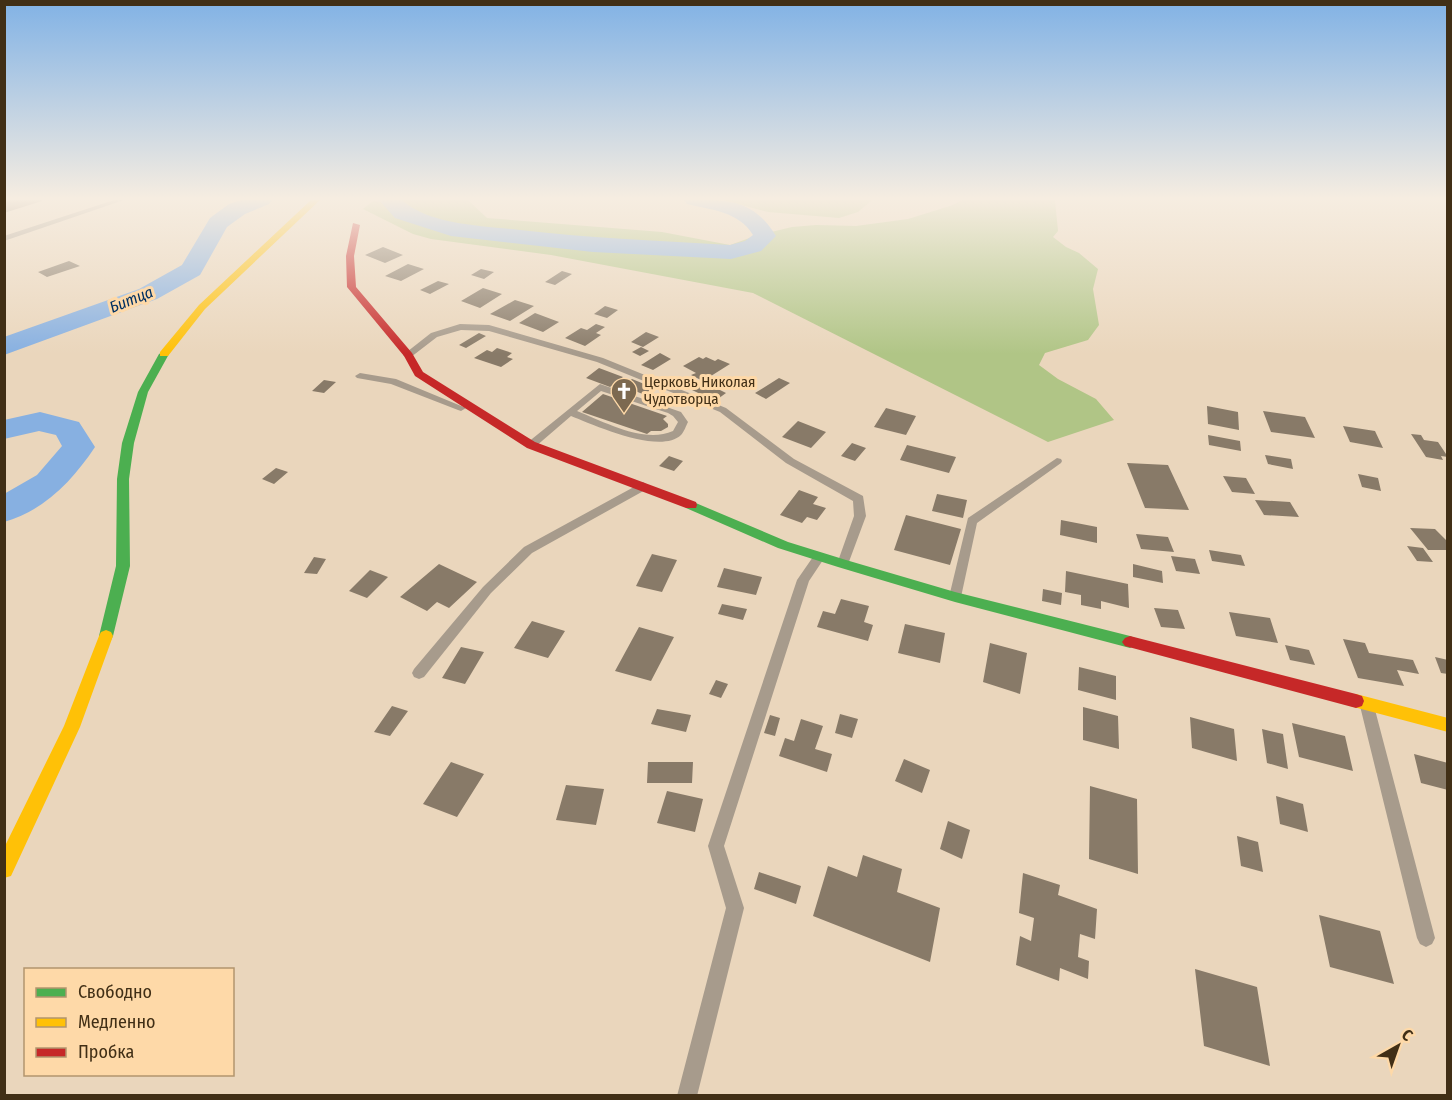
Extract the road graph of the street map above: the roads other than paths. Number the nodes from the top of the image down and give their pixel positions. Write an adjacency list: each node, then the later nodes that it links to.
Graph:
1 (260, 251): 16 (street)
2 (351, 251): 3 (street)
3 (408, 355): 6 (street); 11 (lane)
4 (360, 376): 6 (lane)
5 (570, 412): 5 (lane); 7 (lane)
6 (488, 419): 7 (street)
7 (531, 445): 9 (street)
8 (1057, 461): 12 (lane)
9 (643, 486): 10 (street); 13 (lane)
10 (819, 557): 11 (street); 18 (lane)
11 (843, 564): 12 (street)
12 (955, 597): 14 (street)
13 (419, 673)
14 (1366, 704): 15 (street); 17 (lane)
15 (1448, 725)
16 (4, 869)
17 (1426, 938)
18 (687, 1095)

